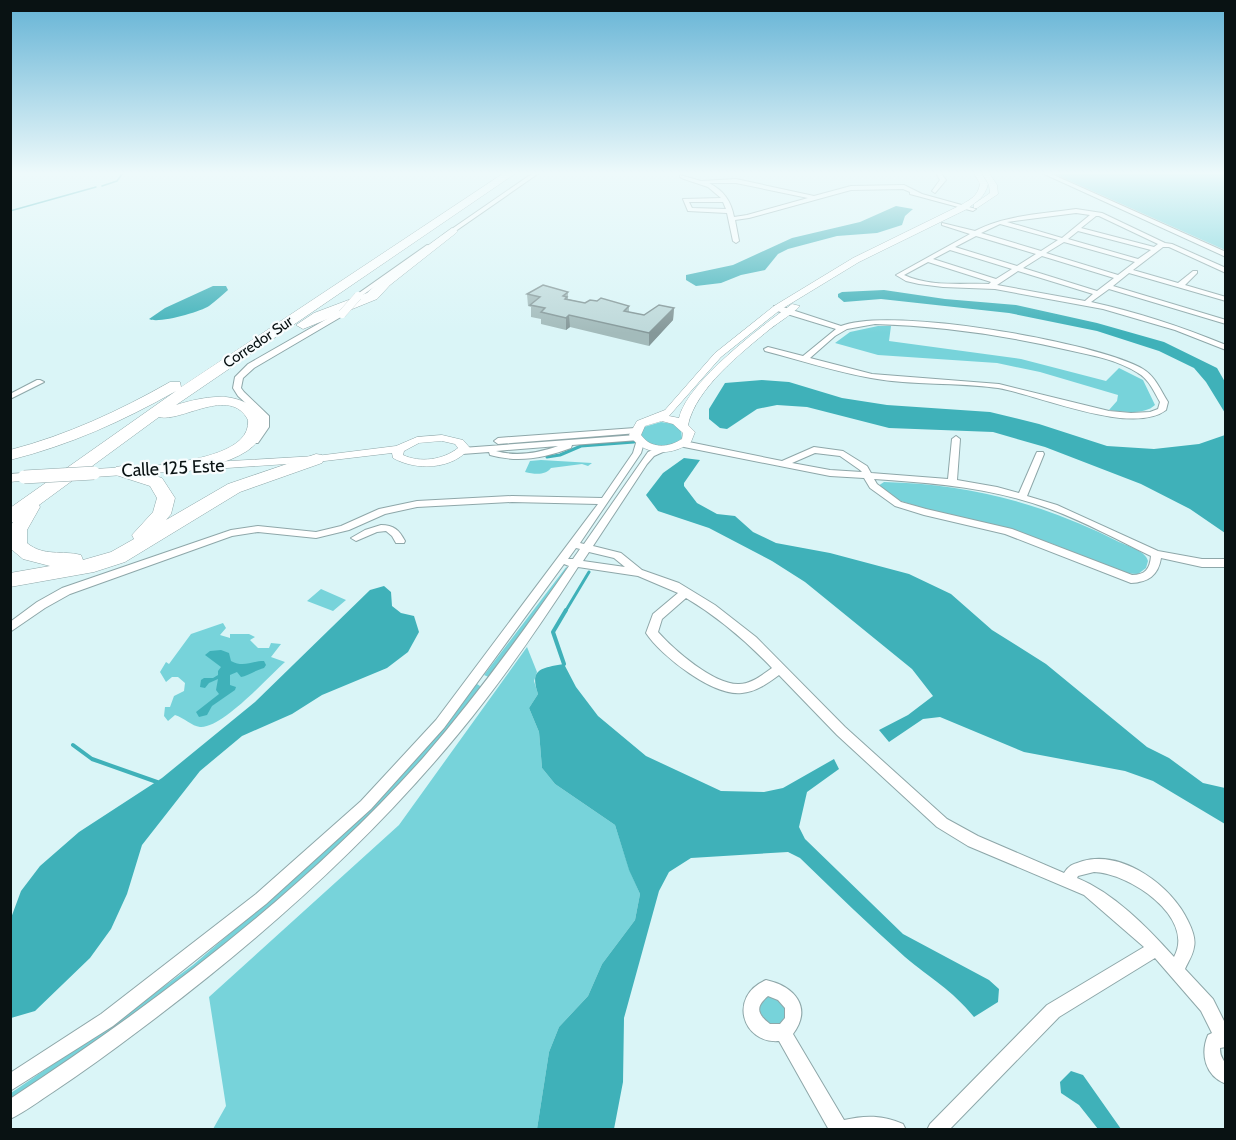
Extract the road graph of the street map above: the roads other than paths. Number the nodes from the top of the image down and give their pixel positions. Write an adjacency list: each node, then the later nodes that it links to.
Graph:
1 (416, 226): 43 (highway, Corredor Sur)
2 (432, 226): 45 (highway, Corredor Sur)
3 (459, 226): 14 (street)
4 (732, 226): 17 (street)
5 (929, 226): 36 (street)
6 (940, 226): 36 (street)
7 (946, 226): 15 (street)
8 (991, 226): 15 (street)
9 (1015, 226): 16 (street)
10 (1081, 226): 13 (street)
11 (1125, 226): 18 (street)
12 (1162, 226): 22 (street)
13 (1078, 229): 16 (street); 20 (street)
14 (452, 231): 45 (highway); 57 (street, bridge)
15 (974, 234): 19 (street); 21 (street)
16 (1063, 240): 21 (street); 24 (street)
17 (736, 241)
18 (1164, 245): 20 (street); 27 (street)
19 (951, 248): 23 (street); 25 (street)
20 (1154, 249): 24 (street)
21 (1040, 254): 25 (street); 29 (street)
22 (1226, 255)
23 (928, 260): 30 (street); 30 (street)
24 (1137, 261): 26 (street)
25 (1018, 269): 30 (street); 33 (street)
26 (1127, 270): 29 (street); 32 (street)
27 (1226, 271)
28 (1194, 272): 32 (street)
29 (1118, 277): 31 (street)
30 (993, 284): 35 (street)
31 (1107, 286): 33 (street); 37 (street)
32 (1179, 286): 34 (street)
33 (1097, 293): 35 (street)
34 (1226, 299)
35 (1086, 303): 39 (street)
36 (786, 307): 38 (street); 46 (street); 47 (street)
37 (1226, 322)
38 (842, 329): 41 (street); 41 (street)
39 (1226, 348)
40 (768, 349): 41 (street)
41 (806, 357)
42 (40, 382): 44 (street)
43 (178, 383): 59 (highway); 69 (highway, Corredor Sur)
44 (10, 397)
45 (154, 414): 48 (highway, Corredor Sur)
46 (654, 419): 47 (street); 49 (street)
47 (683, 424): 51 (street)
48 (138, 426): 57 (highway); 67 (highway, Corredor Sur)
49 (637, 437): 52 (street); 52 (street); 55 (street); 70 (street)
50 (956, 439): 66 (street)
51 (688, 441): 55 (street); 61 (street)
52 (550, 445): 53 (street); 54 (street); 54 (street)
53 (462, 448): 54 (street); 56 (street); 56 (street)
54 (484, 449)
55 (662, 449): 74 (street)
56 (398, 453): 60 (street, Calle 125 Este)
57 (226, 454): 62 (highway)
58 (1040, 454): 68 (street)
59 (10, 455)
60 (326, 458): 62 (street, Calle 125 Este); 79 (highway)
61 (782, 464): 64 (street); 64 (street)
62 (177, 468): 63 (street, Calle 125 Este)
63 (122, 471): 65 (street, Calle 125 Este, bridge); 67 (highway)
64 (870, 477): 66 (street); 75 (street)
65 (10, 478)
66 (952, 482): 68 (street)
67 (43, 494): 71 (highway, Corredor Sur)
68 (1022, 496): 75 (street)
69 (10, 501)
70 (604, 501): 74 (street); 81 (street)
71 (10, 517)
72 (356, 538): 73 (street)
73 (400, 541)
74 (579, 546): 76 (street); 78 (street)
75 (1156, 555): 77 (street)
76 (568, 562): 78 (street); 89 (street); 90 (street)
77 (1226, 563)
78 (639, 573): 80 (street)
79 (10, 580)
80 (685, 592): 82 (street); 82 (street)
81 (10, 628)
82 (780, 668): 83 (street)
83 (1068, 880): 84 (street); 85 (street)
84 (1156, 948): 85 (street); 93 (street)
85 (1176, 970): 87 (street)
86 (783, 1032): 91 (street)
87 (1224, 1038): 88 (street)
88 (1226, 1076)
89 (10, 1083)
90 (10, 1110)
91 (839, 1129): 92 (street)
92 (897, 1130)
93 (936, 1130)

